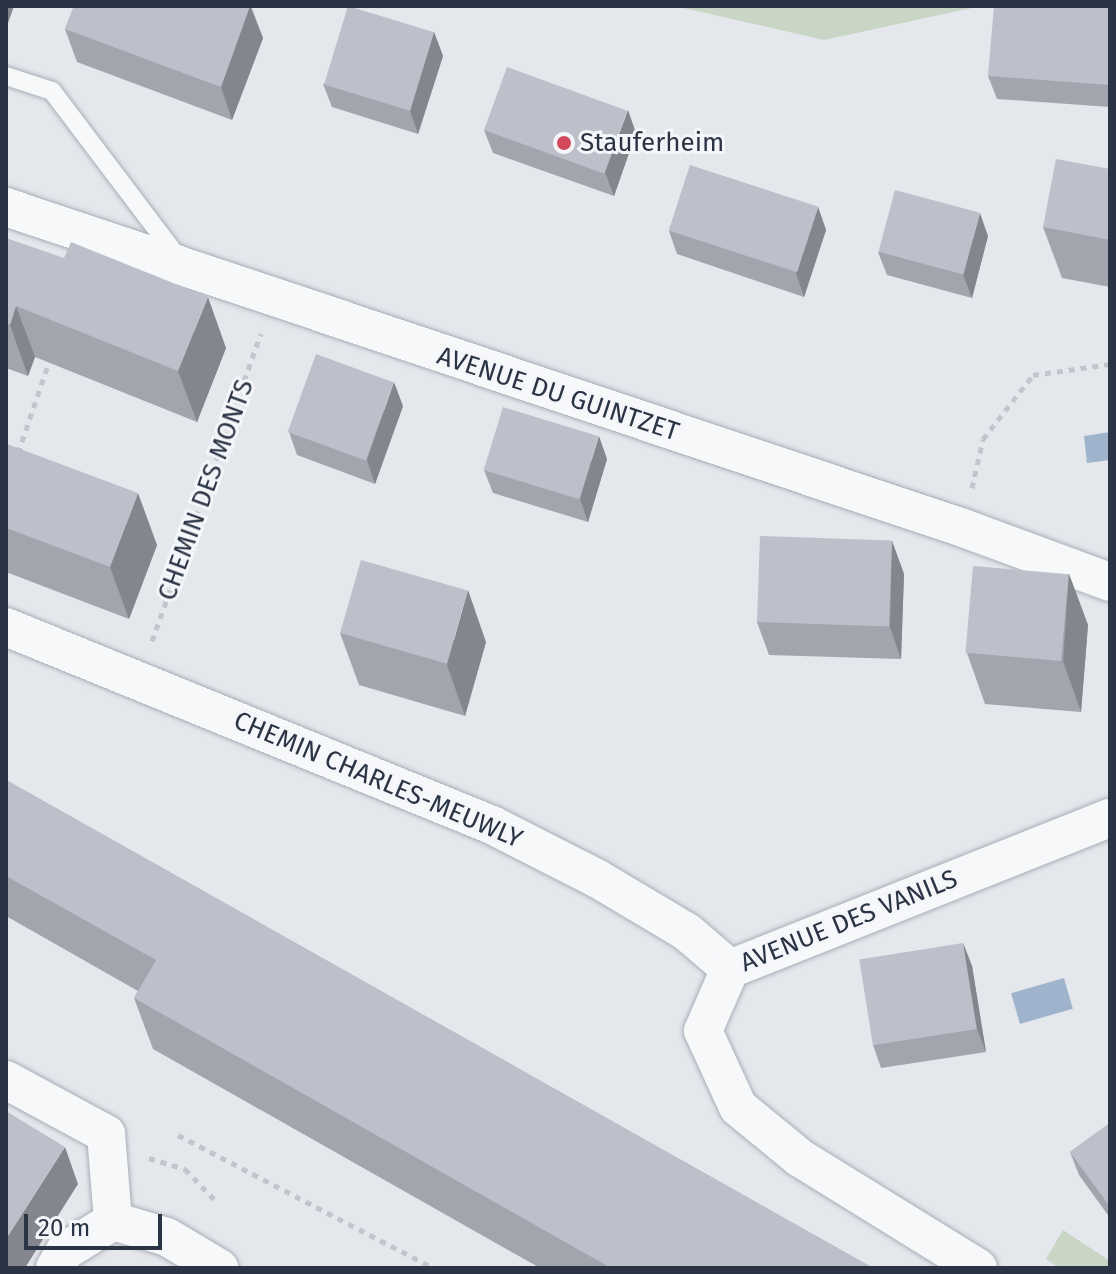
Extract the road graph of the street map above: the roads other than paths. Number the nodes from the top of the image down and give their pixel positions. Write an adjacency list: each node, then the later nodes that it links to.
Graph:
1 (6, 76): 3 (lane)
2 (6, 207): 3 (street, AVENUE DU GUINTZET)
3 (187, 269): 4 (street, AVENUE DU GUINTZET)
4 (1110, 582)
5 (6, 627): 7 (street, CHEMIN CHARLES-MEUWLY)
6 (1110, 818): 7 (street, AVENUE DES VANILS)
7 (730, 969): 12 (street, AVENUE DES VANILS)
8 (6, 1080): 9 (street)
9 (113, 1221): 10 (street); 11 (street)
10 (55, 1268)
11 (219, 1268)
12 (978, 1268)

